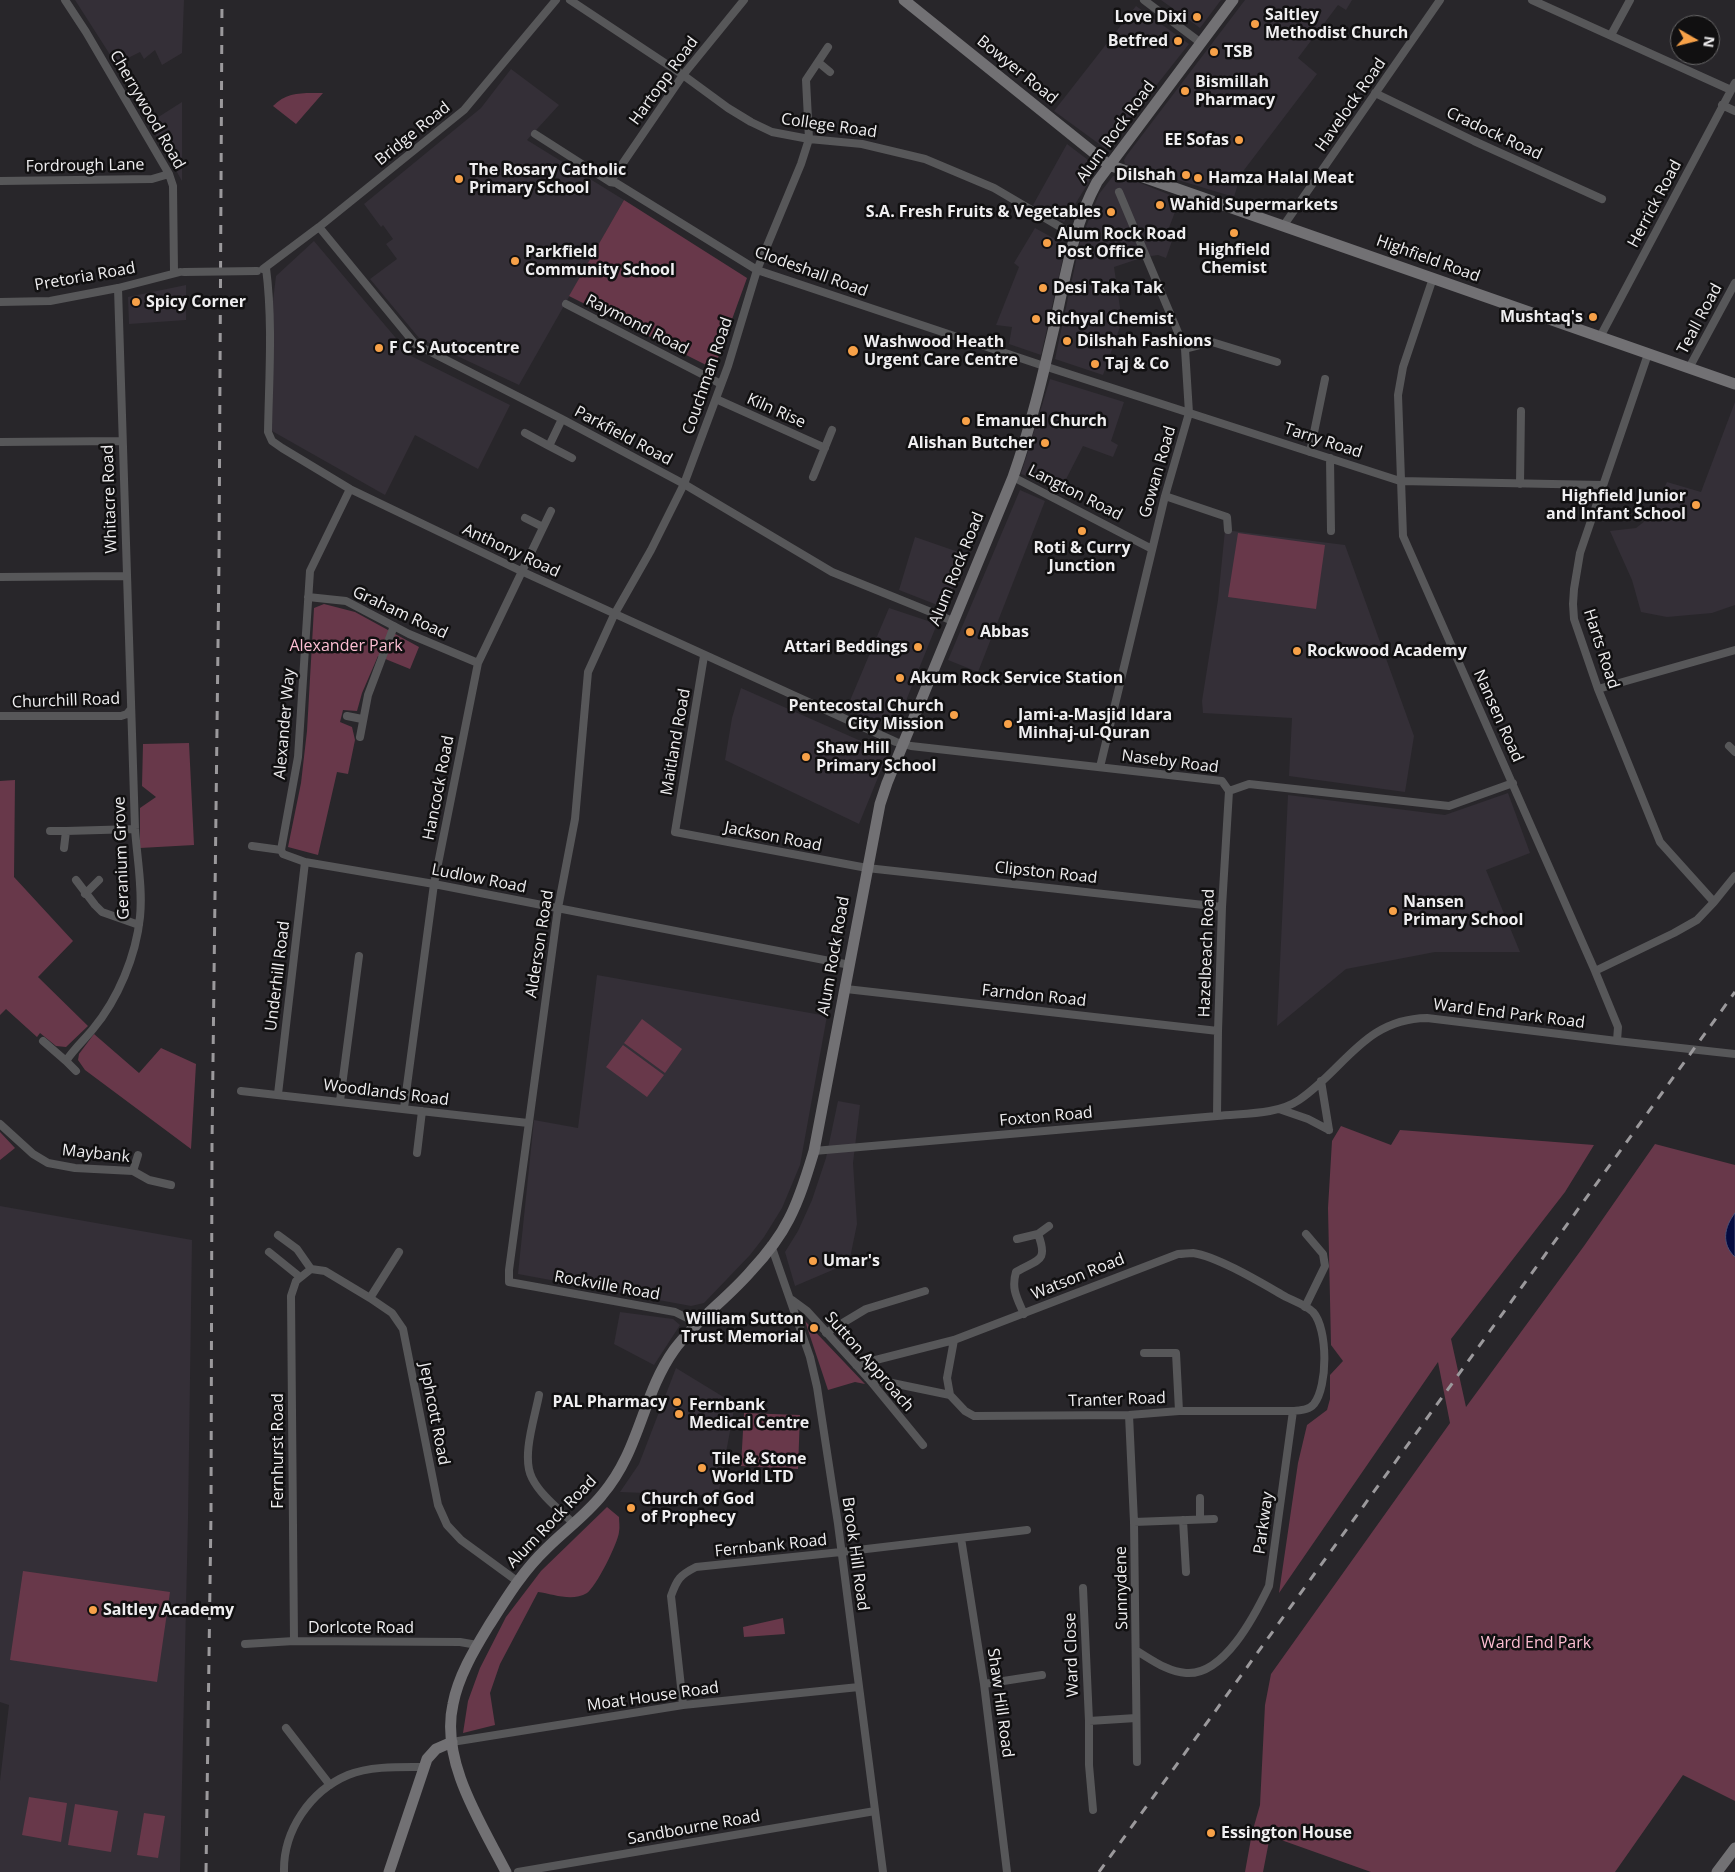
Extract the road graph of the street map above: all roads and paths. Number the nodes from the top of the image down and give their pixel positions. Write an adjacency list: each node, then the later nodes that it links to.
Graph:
1 (65, 0): 24 (street, Cherrywood Road)
2 (556, 0): 30 (street, Bridge Road)
3 (570, 0): 16 (street, College Road)
4 (744, 0): 16 (street, Hartopp Road)
5 (904, 0): 23 (street, Bowyer Road)
6 (1144, 0): 12 (street)
7 (1233, 0): 12 (street, Alum Rock Road)
8 (1440, 0): 18 (street, Havelock Road)
9 (1532, 0): 11 (street)
10 (1630, 0): 11 (street)
11 (1610, 36): 17 (street)
12 (1202, 43): 23 (street, Alum Rock Road)
13 (828, 47): 14 (street, Couchman Road)
14 (818, 62): 15 (street); 22 (street, Couchman Road)
15 (830, 72)
16 (683, 75): 22 (street, College Road); 26 (street, Hartopp Road)
17 (1733, 87): 19 (street, Herrick Road)
18 (1375, 93): 28 (street, Cradock Road); 29 (street, Havelock Road)
19 (1722, 105): 20 (street); 41 (street, Herrick Road)
20 (1735, 111)
21 (535, 134): 26 (street, Clodeshall Road)
22 (809, 139): 31 (street, College Road); 33 (street, Couchman Road)
23 (1109, 165): 29 (street, Highfield Road); 31 (street, Alum Rock Road)
24 (169, 174): 25 (street, Fordrough Lane); 34 (street, Cherrywood Road)
25 (0, 181)
26 (610, 182): 33 (street, Clodeshall Road)
27 (1119, 192): 42 (street, Gowan Road)
28 (1602, 199)
29 (1284, 225): 36 (street, Highfield Road)
30 (319, 227): 32 (street, Bridge Road); 53 (street, Parkfield Road)
31 (1074, 235): 45 (street, Alum Rock Road)
32 (266, 268): 35 (street, Bridge Road, bridge); 69 (street, Anthony Road)
33 (758, 270): 45 (street, Clodeshall Road); 48 (street, Couchman Road)
34 (174, 272): 35 (street, Pretoria Road); 38 (street, Pretoria Road)
35 (184, 272)
36 (1433, 278): 41 (street, Highfield Road); 65 (street, Nansen Road)
37 (1735, 283): 46 (street, Teall Road)
38 (118, 288): 39 (street, Pretoria Road); 56 (street, Whitacre Road)
39 (0, 302)
40 (566, 304): 48 (street, Raymond Road)
41 (1600, 337): 43 (street, Highfield Road)
42 (1185, 349): 44 (street); 52 (street, Gowan Road)
43 (1648, 354): 46 (street, Highfield Road); 68 (street, Harts Road)
44 (1277, 362)
45 (1045, 366): 52 (street, Tarry Road); 64 (street, Alum Rock Road)
46 (1689, 368): 49 (street, Highfield Road)
47 (1325, 379): 60 (street)
48 (721, 384): 50 (street, Couchman Road)
49 (1735, 384)
50 (716, 399): 59 (street, Kiln Rise); 66 (street, Couchman Road)
51 (1521, 411): 67 (street)
52 (1189, 413): 60 (street, Tarry Road); 70 (street, Gowan Road)
53 (562, 418): 58 (street); 66 (street, Parkfield Road)
54 (832, 430): 59 (street)
55 (525, 433): 58 (street)
56 (122, 441): 57 (street); 78 (street, Whitacre Road)
57 (0, 442)
58 (549, 446): 61 (street)
59 (824, 448): 63 (street)
60 (1310, 452): 62 (street, Tarry Road)
61 (572, 458)
62 (1330, 458): 65 (street, Tarry Road); 75 (street)
63 (813, 477)
64 (1013, 477): 76 (street, Langton Road); 82 (street, Alum Rock Road)
65 (1400, 481): 67 (street, Tarry Road); 95 (street, Nansen Road)
66 (684, 484): 81 (street, Couchman Road); 82 (street, Parkfield Road)
67 (1520, 484): 68 (street, Tarry Road)
68 (1603, 485): 87 (street, Harts Road)
69 (350, 489): 77 (street, Anthony Road); 80 (street, Alexander Way)
70 (1165, 496): 74 (street); 76 (street, Gowan Road)
71 (551, 511): 73 (street, Hancock Road)
72 (525, 518): 73 (street)
73 (543, 527): 77 (street, Hancock Road)
74 (1228, 530)
75 (1331, 531)
76 (1152, 548): 94 (street, Gowan Road)
77 (521, 571): 81 (street, Anthony Road); 86 (street, Hancock Road)
78 (126, 576): 79 (street); 88 (street, Whitacre Road)
79 (0, 578)
80 (308, 597): 83 (street, Graham Road); 103 (street, Alexander Way)
81 (614, 615): 85 (street, Anthony Road); 113 (street, Alderson Road)
82 (953, 621): 93 (street, Alum Rock Road)
83 (394, 626): 86 (street, Graham Road); 91 (street)
84 (1735, 650): 87 (street)
85 (704, 656): 93 (street, Anthony Road); 100 (street, Maitland Road)
86 (478, 663): 109 (street, Hancock Road)
87 (1598, 689): 111 (street, Harts Road)
88 (131, 709): 89 (street, Churchill Road); 97 (street, Geranium Grove)
89 (0, 716)
90 (347, 716): 91 (street)
91 (362, 719): 92 (street)
92 (360, 737)
93 (904, 744): 94 (street, Naseby Road); 105 (street, Alum Rock Road)
94 (1100, 767): 96 (street, Naseby Road)
95 (1513, 783): 96 (street, Naseby Road); 117 (street, Nansen Road)
96 (1229, 791): 112 (street, Hazelbeach Road)
97 (135, 829): 99 (street); 114 (street, Geranium Grove)
98 (50, 831): 99 (street)
99 (66, 831): 102 (street)
100 (674, 832): 105 (street, Jackson Road)
101 (252, 846): 103 (street, Ludlow Road)
102 (64, 848)
103 (281, 850): 104 (street, Ludlow Road)
104 (305, 862): 109 (street, Ludlow Road); 127 (street, Underhill Road)
105 (867, 868): 112 (street, Clipston Road); 116 (street, Alum Rock Road)
106 (1735, 876): 111 (street)
107 (76, 880): 110 (street)
108 (99, 880): 110 (street)
109 (434, 884): 113 (street, Ludlow Road); 129 (street, Hancock Road)
110 (86, 894): 114 (street)
111 (1714, 902): 117 (street)
112 (1222, 906): 119 (street, Hazelbeach Road)
113 (558, 908): 116 (street, Ludlow Road); 133 (street, Alderson Road)
114 (139, 925): 123 (street, Geranium Grove)
115 (359, 956): 128 (street)
116 (850, 964): 118 (street, Alum Rock Road)
117 (1595, 971): 121 (street, Nansen Road)
118 (846, 989): 119 (street, Farndon Road); 135 (street, Alum Rock Road)
119 (1218, 1031): 132 (street, Hazelbeach Road)
120 (43, 1041): 123 (street)
121 (1617, 1042): 122 (street, Ward End Park Road); 125 (street, Ward End Park Road)
122 (1735, 1054)
123 (66, 1061): 124 (street)
124 (76, 1071)
125 (1321, 1082): 130 (street, Ward End Park Road); 130 (street)
126 (241, 1091): 127 (street, Woodlands Road)
127 (278, 1094): 128 (street, Woodlands Road)
128 (340, 1101): 129 (street, Woodlands Road)
129 (404, 1108): 131 (street, Woodlands Road)
130 (1279, 1109): 132 (street, Foxton Road)
131 (422, 1111): 133 (street, Woodlands Road); 136 (street)
132 (1217, 1116): 135 (street, Foxton Road)
133 (528, 1123): 150 (street, Alderson Road)
134 (0, 1124): 138 (street, Maybank)
135 (814, 1151): 145 (street, Alum Rock Road)
136 (417, 1153)
137 (138, 1155): 138 (street)
138 (133, 1171): 139 (street, Maybank)
139 (170, 1185)
140 (1049, 1226): 141 (street)
141 (1038, 1234): 144 (street); 155 (street)
142 (1306, 1234): 154 (street)
143 (278, 1235): 148 (street)
144 (1017, 1239)
145 (772, 1245): 153 (street, Brook Hill Road); 156 (street, Alum Rock Road)
146 (269, 1252): 149 (street)
147 (399, 1252): 152 (street)
148 (311, 1269): 149 (street); 152 (street, Jephcott Road)
149 (300, 1277): 180 (street, Fernhurst Road)
150 (509, 1282): 156 (street, Rockville Road)
151 (925, 1291): 157 (street)
152 (370, 1298): 178 (street, Jephcott Road)
153 (792, 1300): 157 (street, Sutton Approach); 176 (street, Brook Hill Road)
154 (1305, 1307): 155 (street, Watson Road); 165 (street)
155 (1024, 1314): 158 (street, Watson Road)
156 (697, 1323): 173 (street, Alum Rock Road)
157 (826, 1332): 160 (street, Sutton Approach)
158 (954, 1340): 160 (street, Watson Road); 163 (street)
159 (1144, 1353): 164 (street)
160 (856, 1365): 161 (street, Sutton Approach)
161 (868, 1378): 163 (street); 167 (street, Sutton Approach)
162 (539, 1395): 173 (street)
163 (950, 1395): 166 (street, Tranter Road)
164 (1179, 1412): 165 (street, Tranter Road); 166 (street, Tranter Road)
165 (1293, 1412): 183 (street, Parkway)
166 (1129, 1415): 172 (street, Sunnydene)
167 (923, 1445)
168 (1200, 1498): 169 (street)
169 (1200, 1519): 170 (street); 171 (street)
170 (1214, 1519)
171 (1183, 1520): 172 (street); 177 (street)
172 (1134, 1522): 183 (street, Sunnydene)
173 (574, 1524): 178 (street, Alum Rock Road)
174 (1027, 1530): 175 (street, Fernbank Road)
175 (961, 1538): 176 (street, Fernbank Road); 185 (street, Shaw Hill Road)
176 (841, 1552): 186 (street, Brook Hill Road); 187 (street, Fernbank Road)
177 (1186, 1572)
178 (517, 1581): 182 (street, Alum Rock Road)
179 (1083, 1588): 189 (street, Ward Close)
180 (294, 1641): 181 (street, Dorlcote Road); 182 (street, Dorlcote Road)
181 (245, 1644)
182 (477, 1645): 191 (street, Alum Rock Road)
183 (1137, 1651): 188 (street, Sunnydene)
184 (1042, 1675): 185 (street)
185 (984, 1684): 203 (street, Shaw Hill Road)
186 (859, 1687): 187 (street, Moat House Road); 196 (street, Brook Hill Road)
187 (683, 1705): 191 (street, Moat House Road)
188 (1136, 1718): 189 (street); 192 (street, Sunnydene)
189 (1089, 1721): 195 (street, Ward Close)
190 (286, 1728): 194 (street)
191 (452, 1742): 193 (street); 200 (street, Alum Rock Road)
192 (1137, 1762)
193 (424, 1767): 194 (street); 199 (street)
194 (330, 1784): 198 (street)
195 (1093, 1810)
196 (875, 1811): 201 (street, Sandbourne Road); 202 (street, Brook Hill Road)
197 (1735, 1848): 204 (street)
198 (284, 1872)
199 (389, 1872)
200 (506, 1872)
201 (518, 1872)
202 (883, 1872)
203 (1007, 1872)
204 (1717, 1872)

